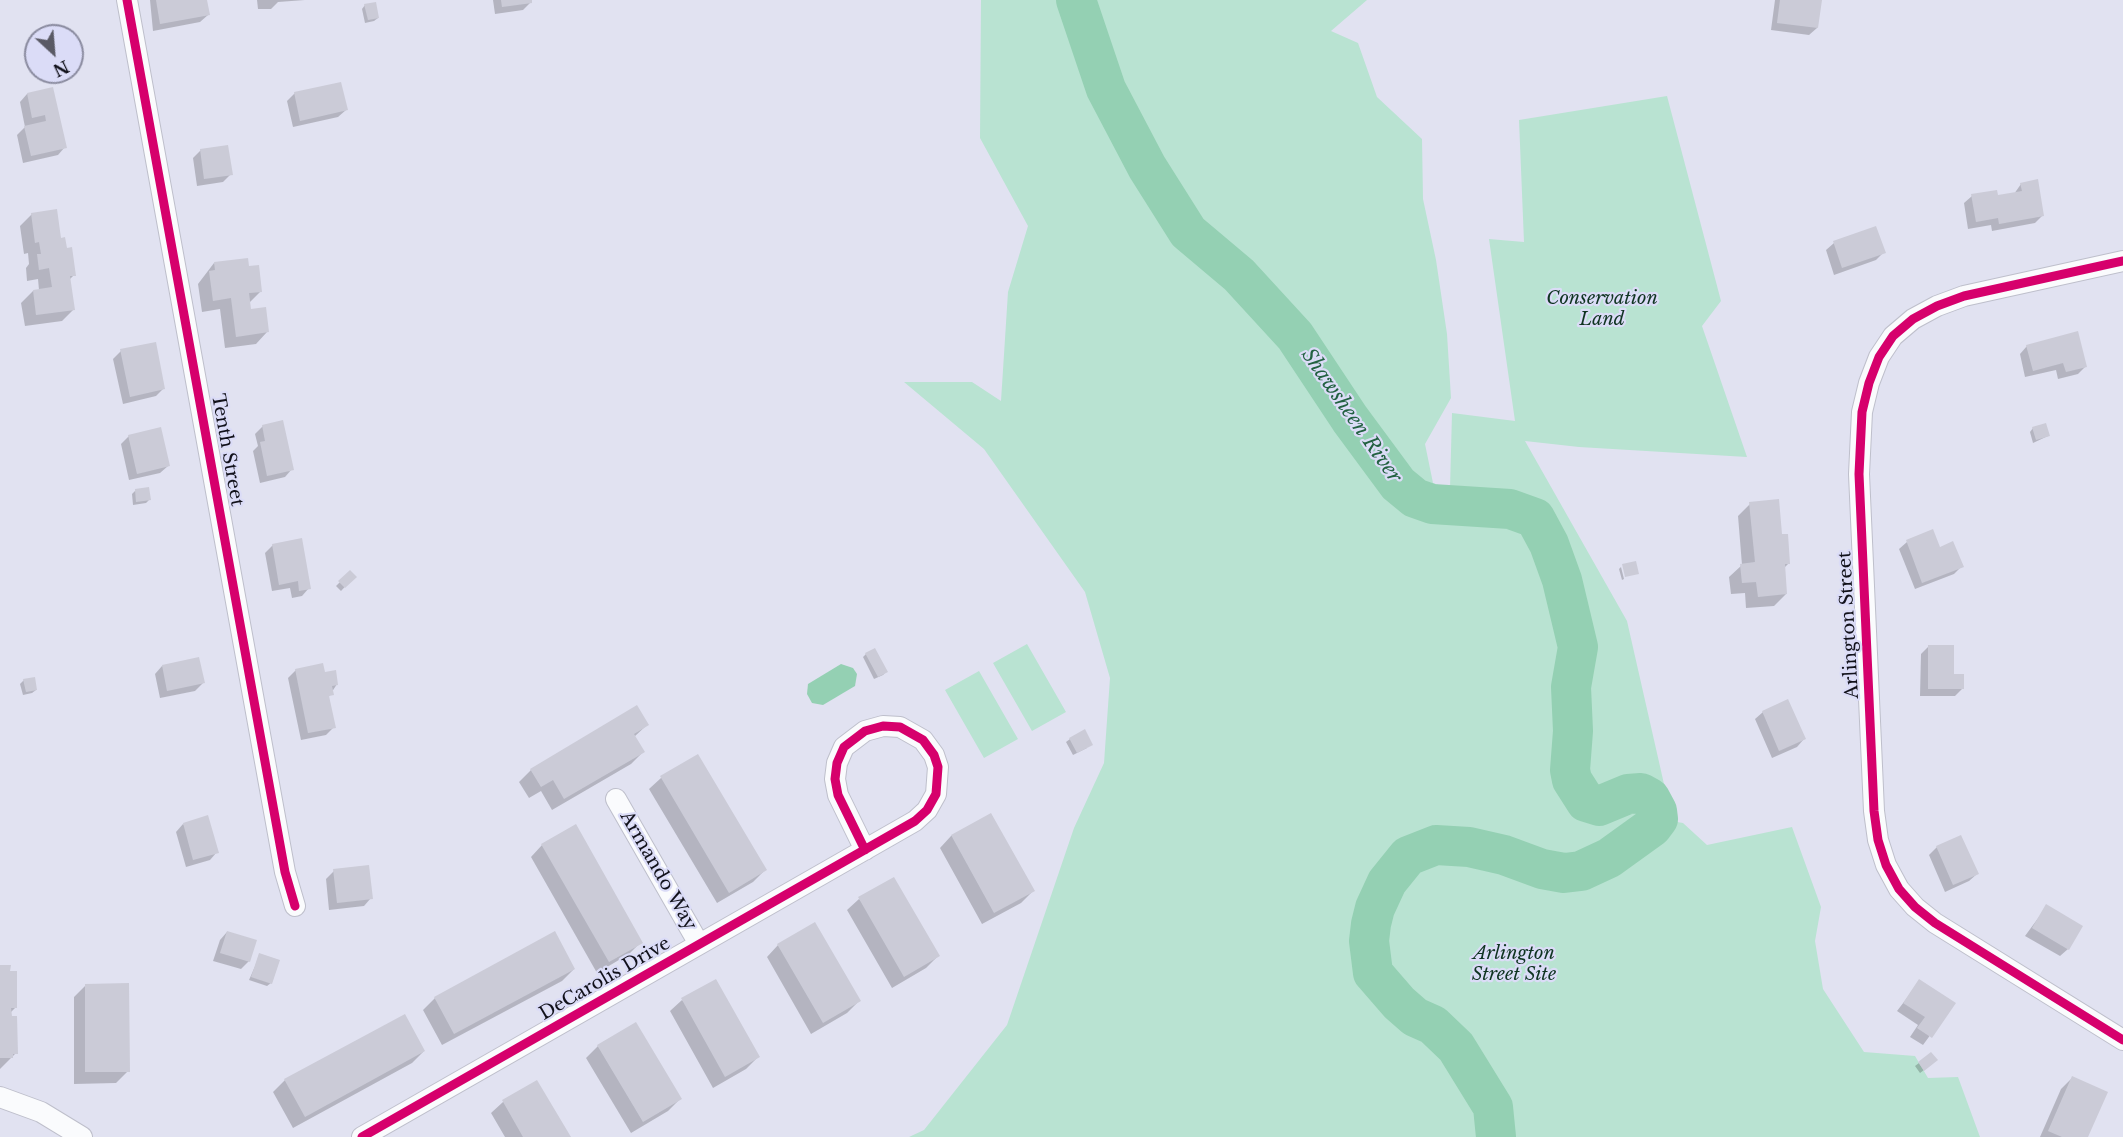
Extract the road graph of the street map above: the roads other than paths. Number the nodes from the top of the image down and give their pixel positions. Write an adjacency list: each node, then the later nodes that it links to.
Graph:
1 (127, 0): 5 (street, Tenth Street)
2 (2123, 261): 7 (street, Arlington Street)
3 (616, 799): 6 (street, Armando Way)
4 (865, 850): 4 (street, DeCarolis Drive); 6 (street, DeCarolis Drive)
5 (295, 906)
6 (699, 944): 10 (street, DeCarolis Drive)
7 (2123, 1040)
8 (0, 1097): 9 (street)
9 (82, 1137)
10 (362, 1137)

